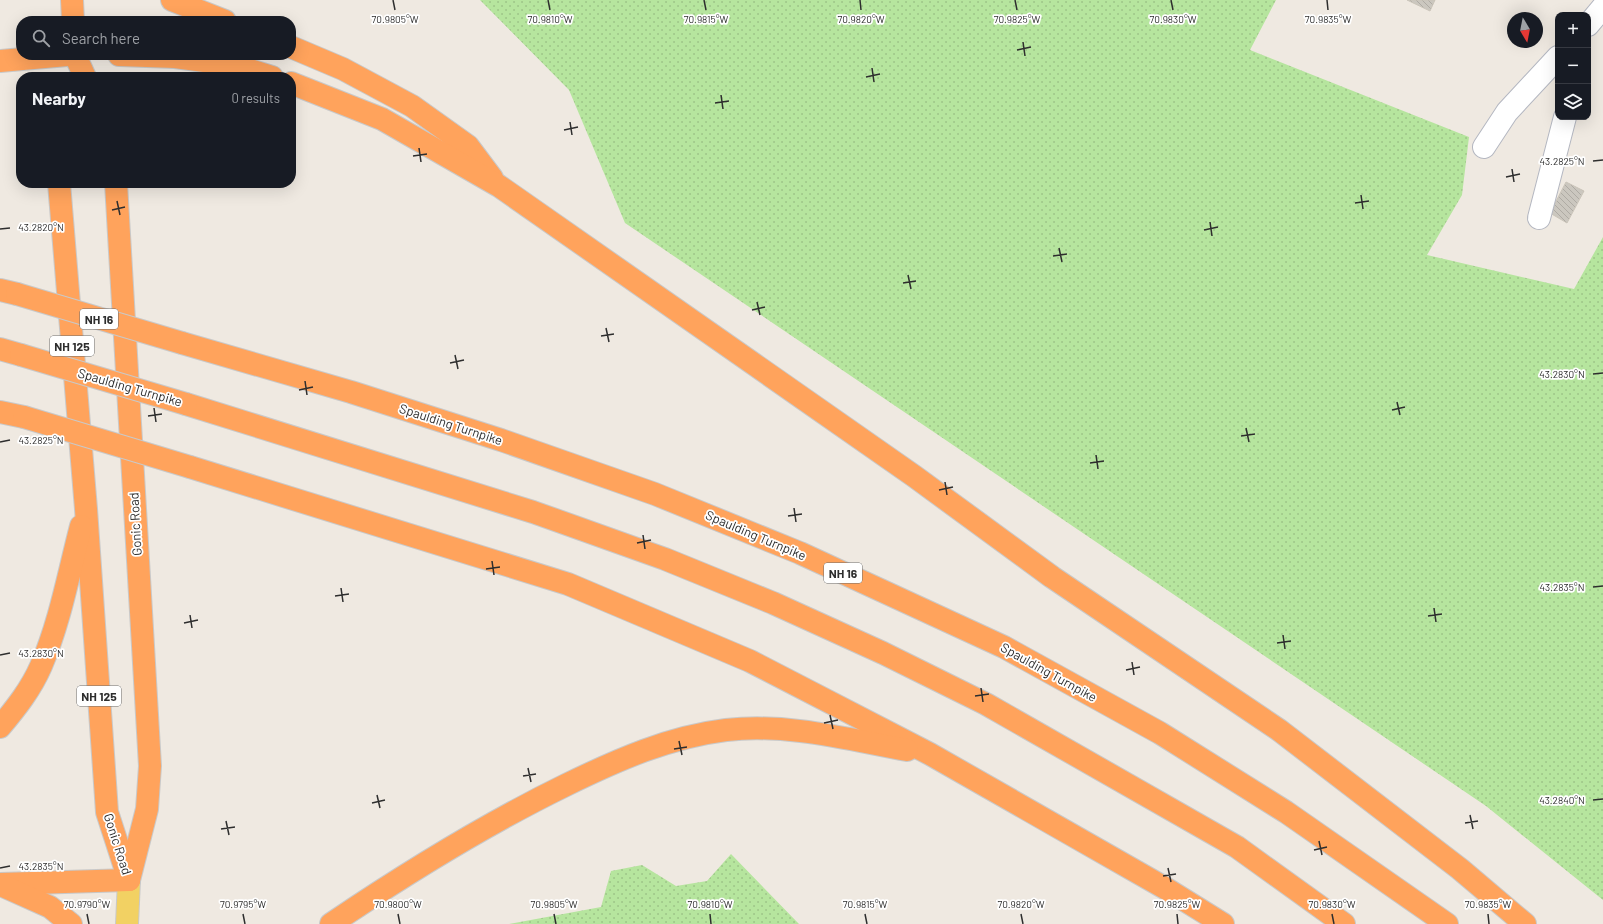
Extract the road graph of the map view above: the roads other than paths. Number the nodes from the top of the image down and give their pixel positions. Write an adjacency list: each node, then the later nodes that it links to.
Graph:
1 (72, 0): 3 (highway)
2 (172, 0): 4 (highway)
3 (73, 16)
4 (212, 16)
5 (296, 49): 18 (highway)
6 (16, 59): 7 (highway)
7 (0, 60)
8 (74, 60): 12 (highway)
9 (78, 60): 13 (highway)
10 (198, 60): 14 (highway)
11 (1555, 60): 17 (street)
12 (71, 72)
13 (84, 72)
14 (256, 72)
15 (296, 85): 18 (highway)
16 (1564, 120): 21 (street)
17 (1484, 147)
18 (499, 186): 36 (highway)
19 (59, 188): 25 (highway, Gonic Road / NH 125)
20 (116, 188): 28 (highway, Gonic Road / NH 125)
21 (1539, 218)
22 (8, 292): 35 (highway, Spaulding Turnpike / NH 16, bridge)
23 (0, 349): 34 (highway, Spaulding Turnpike, bridge)
24 (0, 412): 27 (highway, bridge)
25 (86, 509): 26 (highway); 28 (highway, Gonic Road / NH 125)
26 (0, 727)
27 (930, 754): 32 (highway); 33 (highway)
28 (129, 880): 29 (highway); 31 (main road, NH 125)
29 (0, 884): 30 (highway)
30 (71, 924)
31 (128, 924)
32 (331, 924)
33 (1223, 924)
34 (1344, 924)
35 (1447, 924)
36 (1525, 924)

